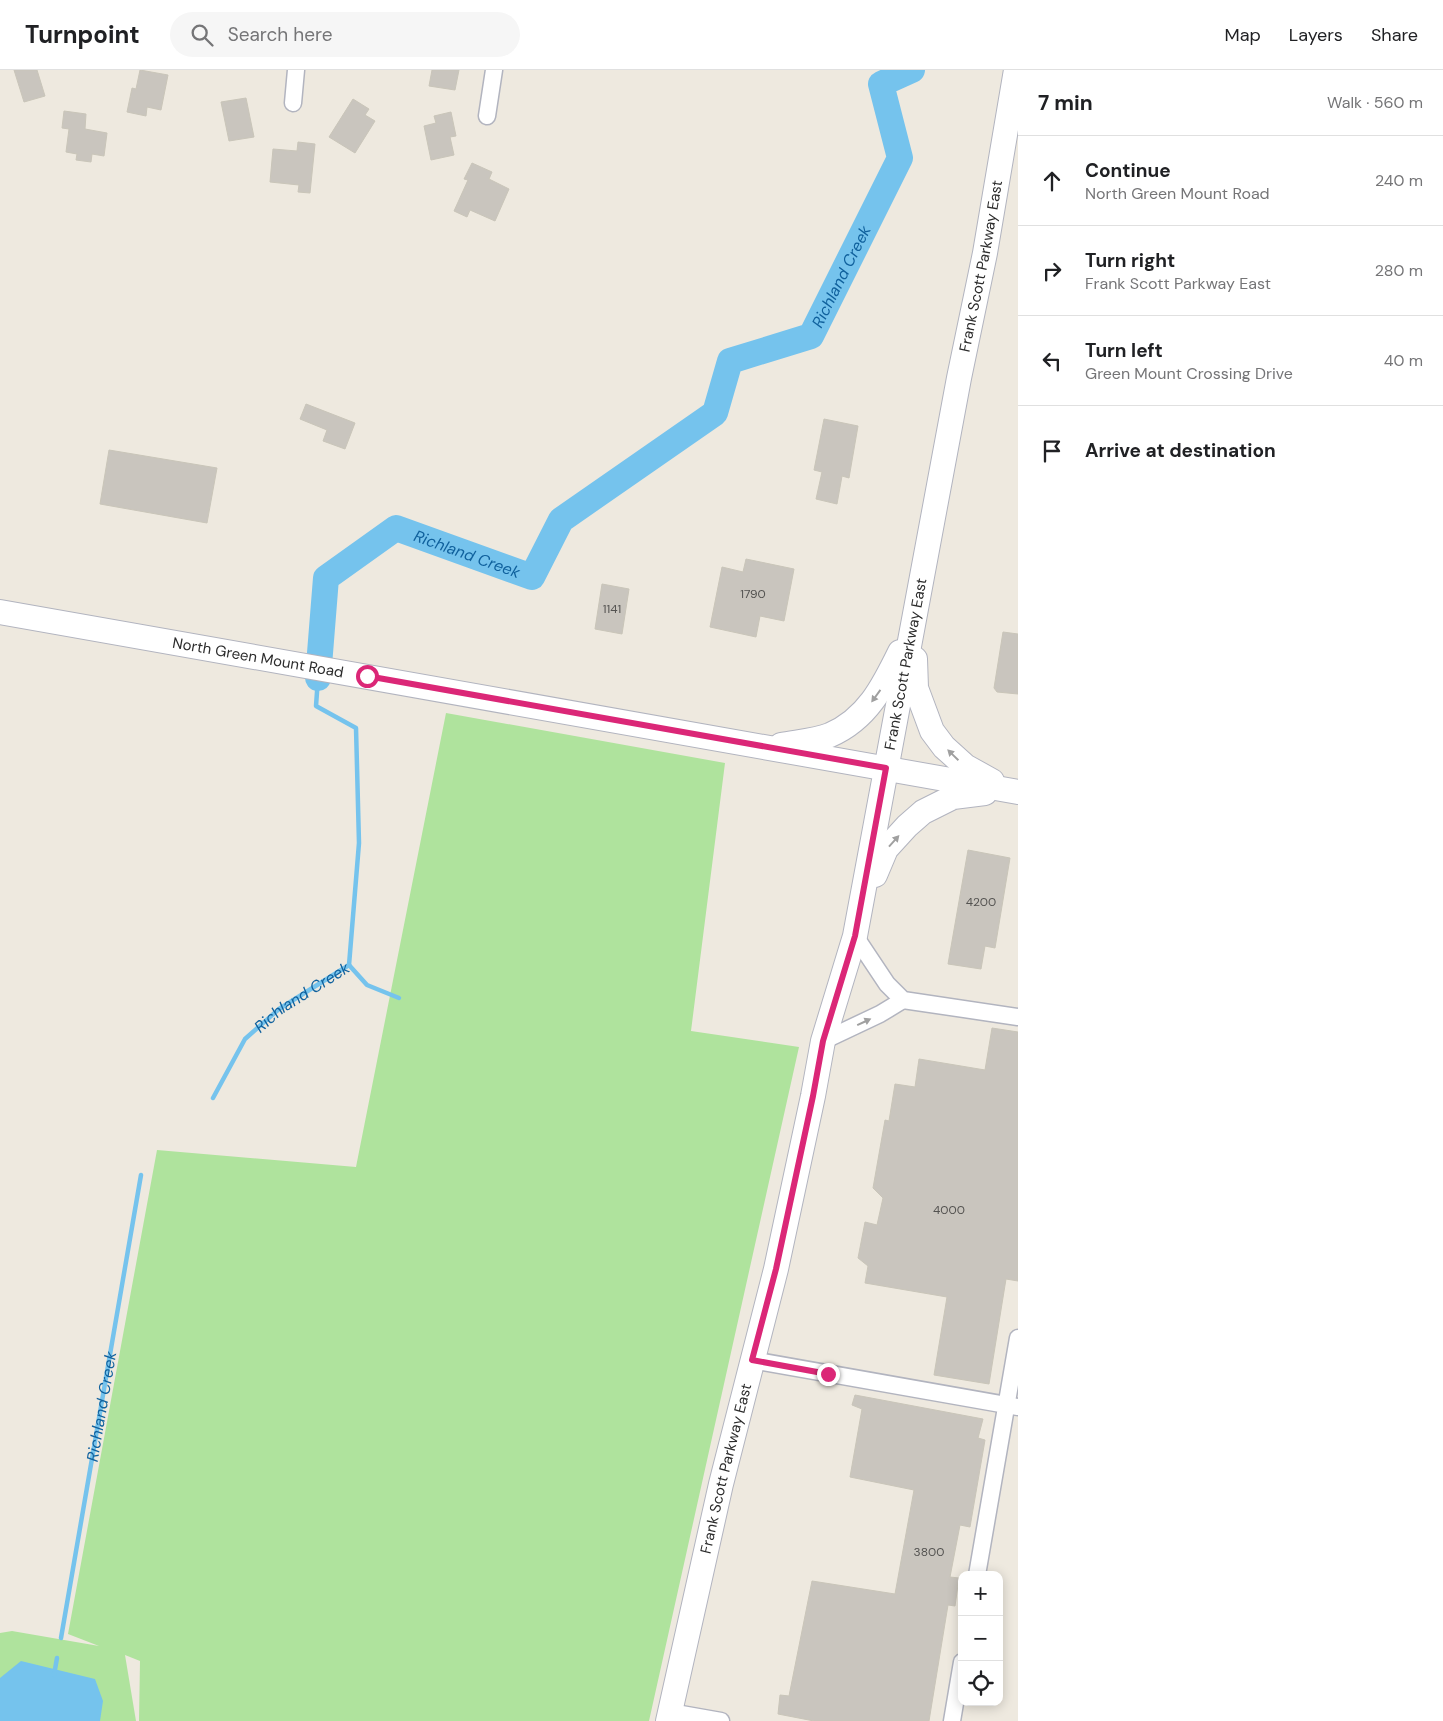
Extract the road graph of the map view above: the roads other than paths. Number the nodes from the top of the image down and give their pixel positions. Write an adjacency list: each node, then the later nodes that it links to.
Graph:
1 (296, 70): 4 (street)
2 (494, 70): 5 (street)
3 (1016, 70): 7 (main road, Frank Scott Parkway East)
4 (292, 103)
5 (487, 116)
6 (0, 612): 8 (main road, North Green Mount Road)
7 (914, 621): 8 (main road, one-way to 8); 9 (main road, Frank Scott Parkway East); 10 (main road, one-way to 7)
8 (769, 748): 9 (main road, North Green Mount Road)
9 (886, 768): 10 (main road, North Green Mount Road); 11 (main road, Frank Scott Parkway East)
10 (1014, 791): 11 (main road, one-way to 10)
11 (856, 926): 12 (street); 14 (main road, Frank Scott Parkway East)
12 (903, 1000): 13 (street); 14 (street, one-way to 12)
13 (1018, 1017)
14 (823, 1041): 16 (main road, Frank Scott Parkway East)
15 (1018, 1338): 17 (street)
16 (752, 1360): 17 (street); 20 (main road, Frank Scott Parkway East)
17 (1012, 1406): 18 (street)
18 (978, 1571)
19 (958, 1686): 22 (street)
20 (669, 1716): 21 (street)
21 (721, 1721)
22 (952, 1721)

